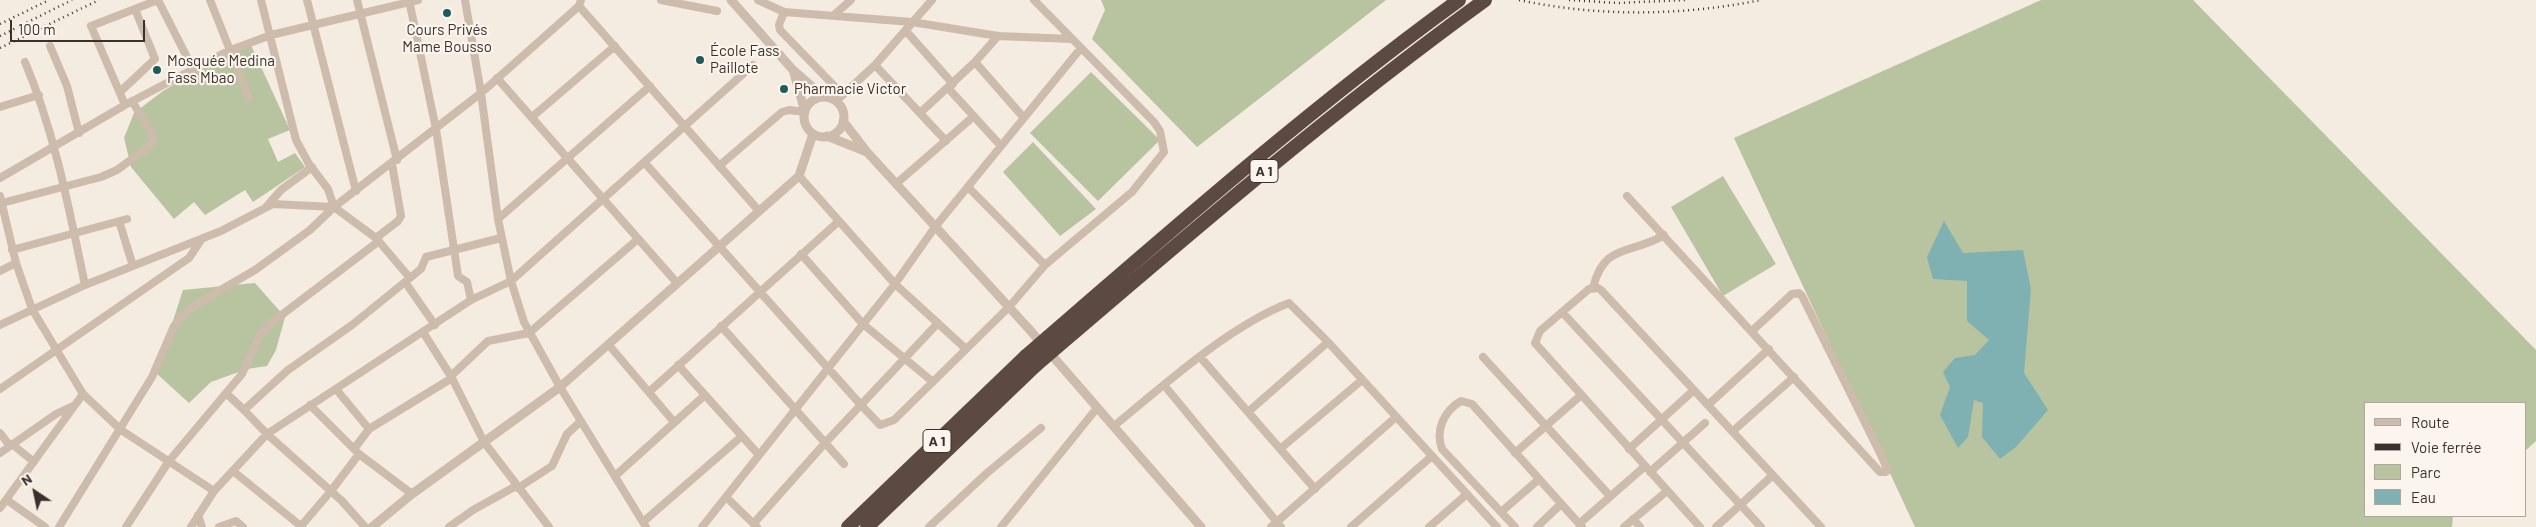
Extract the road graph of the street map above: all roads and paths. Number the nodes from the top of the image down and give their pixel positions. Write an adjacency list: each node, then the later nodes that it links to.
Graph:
1 (158, 0): 17 (street); 36 (street)
2 (210, 0): 31 (street)
3 (261, 0): 25 (street)
4 (307, 0): 23 (street)
5 (358, 0): 20 (street)
6 (465, 0): 42 (street)
7 (661, 0): 18 (street)
8 (731, 0): 37 (street)
9 (851, 0): 21 (street)
10 (932, 0): 22 (street)
11 (1034, 0): 27 (street)
12 (1459, 0): 120 (highway, A 1)
13 (412, 1): 20 (street); 56 (street)
14 (765, 1): 19 (street)
15 (1482, 2): 120 (highway, A 1)
16 (580, 3): 29 (street); 38 (street)
17 (135, 9): 41 (street); 41 (street)
18 (717, 10)
19 (784, 12): 21 (street); 46 (street)
20 (361, 14): 23 (street); 65 (street)
21 (834, 15): 22 (street)
22 (912, 22): 24 (street); 26 (street)
23 (314, 24): 25 (street); 74 (street)
24 (906, 31): 35 (street); 40 (street)
25 (271, 35): 31 (street); 68 (street)
26 (998, 36): 27 (street); 33 (street)
27 (1072, 39): 30 (street)
28 (50, 46): 57 (street)
29 (615, 46): 39 (street); 52 (street)
30 (1081, 48): 53 (street); 99 (street)
31 (228, 51): 36 (street); 45 (street)
32 (25, 62): 43 (street)
33 (975, 62): 40 (street); 53 (street)
34 (753, 65): 55 (street)
35 (875, 65): 46 (street); 50 (street)
36 (193, 69): 47 (street)
37 (793, 70): 44 (street); 49 (street)
38 (497, 78): 42 (street); 52 (street)
39 (650, 86): 55 (street); 64 (street)
40 (950, 86): 50 (street); 51 (street)
41 (120, 92): 47 (street)
42 (481, 93): 56 (street); 82 (street)
43 (39, 95): 48 (street); 62 (street)
44 (824, 97): 46 (street); 49 (street)
45 (249, 98)
46 (839, 98): 54 (street)
47 (129, 103): 57 (street); 72 (street)
48 (0, 107)
49 (805, 112): 58 (street); 67 (street)
50 (920, 113): 60 (street)
51 (974, 116): 60 (street); 61 (street)
52 (532, 117): 64 (street)
53 (1024, 118): 61 (street)
54 (844, 121): 59 (street); 63 (street)
55 (685, 126): 66 (street); 67 (street)
56 (436, 129): 65 (street); 95 (street)
57 (79, 133): 62 (street)
58 (813, 134): 59 (street); 69 (street)
59 (827, 136): 63 (street)
60 (946, 141): 71 (street)
61 (1001, 146): 73 (street)
62 (55, 147): 70 (street); 72 (street)
63 (867, 152): 71 (street)
64 (568, 158): 76 (street); 82 (street)
65 (395, 162): 74 (street); 90 (street)
66 (644, 162): 76 (street); 93 (street)
67 (719, 166): 80 (street)
68 (312, 168): 78 (street); 79 (street)
69 (799, 176): 80 (street); 84 (street)
70 (0, 178)
71 (896, 184): 86 (street)
72 (65, 187): 77 (street); 87 (street)
73 (968, 187): 86 (street); 99 (street)
74 (356, 191): 79 (street)
75 (1627, 196): 88 (street)
76 (603, 199): 91 (street); 102 (street)
77 (1, 200): 85 (street)
78 (267, 206): 79 (street); 92 (street)
79 (334, 207): 90 (street); 162 (street)
80 (759, 211): 93 (street)
81 (128, 219): 83 (street)
82 (498, 219): 89 (street)
83 (118, 221): 87 (street); 98 (street)
84 (839, 221): 96 (street); 104 (street)
85 (3, 223): 94 (street)
86 (935, 227): 104 (street); 109 (street)
87 (74, 234): 94 (street); 105 (street)
88 (1664, 235): 106 (street); 117 (street)
89 (501, 238): 95 (street); 102 (street)
90 (377, 239): 101 (street); 141 (street)
91 (638, 239): 103 (street); 119 (street)
92 (201, 240): 98 (street); 125 (street)
93 (719, 247): 103 (street); 107 (street)
94 (12, 250): 97 (street)
95 (454, 250): 101 (street); 108 (street)
96 (801, 254): 107 (street); 114 (street)
97 (16, 263): 100 (street); 110 (street)
98 (133, 266): 105 (street)
99 (1045, 266): 109 (street)
100 (0, 271)
101 (407, 280): 115 (street); 150 (street)
102 (511, 281): 108 (street); 119 (street)
103 (677, 284): 122 (street)
104 (895, 284): 112 (street); 114 (street)
105 (86, 285): 110 (street)
106 (1594, 288): 111 (street); 139 (street)
107 (760, 292): 116 (street); 130 (street)
108 (471, 300): 115 (street)
109 (1008, 307): 123 (street); 149 (street)
110 (32, 309): 113 (street); 125 (street)
111 (1562, 312): 144 (street); 154 (street)
112 (938, 323): 123 (street); 128 (street)
113 (0, 324)
114 (863, 324): 128 (street); 130 (street)
115 (435, 325): 118 (street)
116 (721, 326): 129 (street); 151 (street)
117 (1752, 331): 124 (street); 132 (street)
118 (423, 332): 131 (street); 138 (street)
119 (528, 333): 131 (street); 136 (street)
120 (1053, 342): 219 (highway, A 1, bridge); 220 (highway, A 1, bridge)
121 (1328, 342): 127 (street); 133 (street); 152 (street)
122 (608, 344): 136 (street); 140 (street)
123 (966, 349): 134 (street)
124 (1769, 349): 132 (street); 146 (street)
125 (56, 352): 137 (street); 142 (street)
126 (1483, 357): 159 (street)
127 (1201, 358): 135 (street); 152 (street)
128 (905, 359): 134 (street); 145 (street)
129 (678, 365): 140 (street); 143 (street)
130 (828, 368): 145 (street); 151 (street)
131 (451, 377): 161 (street); 167 (street)
132 (1794, 377): 163 (street)
133 (1362, 380): 153 (street); 171 (street)
134 (933, 382): 145 (street)
135 (1164, 385): 158 (street); 204 (street)
136 (560, 387): 155 (street); 167 (street)
137 (0, 389)
138 (336, 389): 148 (street); 161 (street)
139 (1694, 390): 146 (street); 154 (street)
140 (649, 392): 156 (street)
141 (226, 393): 150 (street); 178 (street)
142 (82, 394): 147 (street); 162 (street)
143 (705, 395): 156 (street); 166 (street)
144 (1580, 396): 159 (street); 172 (street)
145 (861, 405): 168 (street)
146 (1708, 405): 163 (street)
147 (73, 406): 170 (street); 179 (street)
148 (310, 406): 165 (street); 173 (street)
149 (1097, 408): 158 (street); 222 (street)
150 (244, 410): 165 (street)
151 (794, 410): 168 (street); 176 (street)
152 (1248, 412): 171 (street)
153 (1396, 417): 177 (street); 187 (street)
154 (1661, 418): 169 (street); 172 (street)
155 (581, 421): 184 (street); 186 (street)
156 (674, 422): 184 (street)
157 (1705, 423): 169 (street)
158 (1114, 426): 223 (street)
159 (1546, 426): 175 (street); 194 (street)
160 (1041, 428): 221 (street)
161 (369, 429): 173 (street)
162 (121, 430): 178 (street); 208 (street)
163 (1732, 432): 183 (street)
164 (0, 433): 170 (street)
165 (267, 434): 182 (street); 189 (street)
166 (742, 436): 176 (street); 202 (street)
167 (484, 442): 186 (street); 191 (street)
168 (825, 442): 180 (street); 203 (street)
169 (1684, 443): 181 (street); 197 (street)
170 (11, 445): 174 (street); 179 (street)
171 (1280, 449): 187 (street)
172 (1629, 449): 181 (street)
173 (356, 452): 189 (street); 191 (street)
174 (0, 453)
175 (1515, 453): 185 (street); 199 (street)
176 (760, 455): 193 (street)
177 (1432, 456): 192 (street); 224 (street)
178 (169, 461): 188 (street); 209 (street)
179 (34, 462): 195 (street)
180 (844, 464)
181 (1647, 469): 190 (street); 194 (street)
182 (233, 471): 188 (street); 206 (street)
183 (1773, 475): 197 (street); 234 (street)
184 (615, 476): 202 (street)
185 (1538, 480): 196 (street); 199 (street)
186 (517, 487): 216 (street); 217 (street)
187 (1315, 488): 204 (street)
188 (214, 491): 200 (street)
189 (332, 491): 206 (street); 214 (street)
190 (1667, 491): 201 (street); 231 (street)
191 (412, 494): 215 (street)
192 (1467, 494): 225 (street); 226 (street)
193 (726, 496): 203 (street); 218 (street)
194 (1610, 496): 205 (street)
195 (7, 500): 198 (street); 207 (street)
196 (1561, 504): 205 (street); 228 (street)
197 (1741, 505): 232 (street); 233 (street)
198 (0, 508)
199 (1501, 512): 227 (street)
200 (198, 515): 210 (street); 211 (street)
201 (1633, 519): 229 (street); 230 (street)
202 (643, 525)
203 (755, 525)
204 (1276, 525)
205 (1580, 525)
206 (302, 526)
207 (45, 527)
208 (59, 527)
209 (126, 527)
210 (191, 527)
211 (202, 527)
212 (219, 527): 213 (street)
213 (243, 527)
214 (365, 527)
215 (372, 527)
216 (450, 527)
217 (549, 527)
218 (702, 527)
219 (848, 527)
220 (867, 527)
221 (929, 527)
222 (1000, 527)
223 (1201, 527)
224 (1351, 527)
225 (1429, 527)
226 (1497, 527)
227 (1515, 527)
228 (1537, 527)
229 (1624, 527)
230 (1640, 527)
231 (1700, 527)
232 (1716, 527)
233 (1761, 527)
234 (1821, 527)

